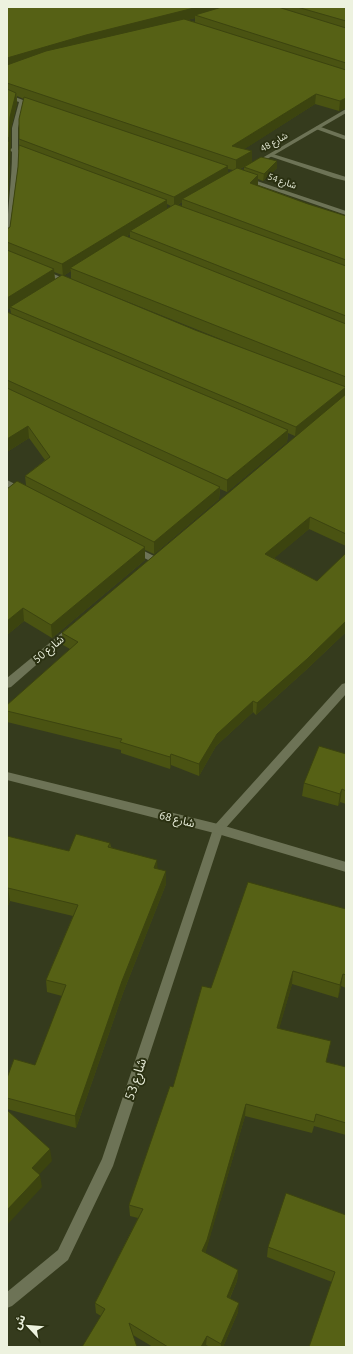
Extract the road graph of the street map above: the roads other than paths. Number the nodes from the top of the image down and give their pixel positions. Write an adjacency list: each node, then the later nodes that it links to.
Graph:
1 (7, 96): 2 (street)
2 (22, 101): 3 (street); 6 (street)
3 (44, 109)
4 (346, 111): 7 (street, شارع 48)
5 (7, 128): 6 (street)
6 (15, 128): 9 (street)
7 (318, 128): 8 (street); 10 (street, شارع 48)
8 (346, 138)
9 (13, 150): 11 (street); 15 (street)
10 (271, 155): 12 (street, شارع 48); 16 (street)
11 (43, 161)
12 (248, 168)
13 (236, 175): 17 (street, شارع 54)
14 (7, 178): 15 (street)
15 (15, 178): 18 (street)
16 (346, 179)
17 (346, 213)
18 (7, 238)
19 (35, 268): 20 (street)
20 (78, 285)
21 (7, 483): 22 (street)
22 (28, 494)
23 (127, 546): 24 (street)
24 (155, 560)
25 (78, 624): 26 (street, شارع 50)
26 (7, 684)
27 (346, 687): 29 (street)
28 (7, 776): 29 (street, شارع 68)
29 (218, 829): 30 (street, شارع 68); 31 (street, شارع 53)
30 (346, 867)
31 (7, 1301)

